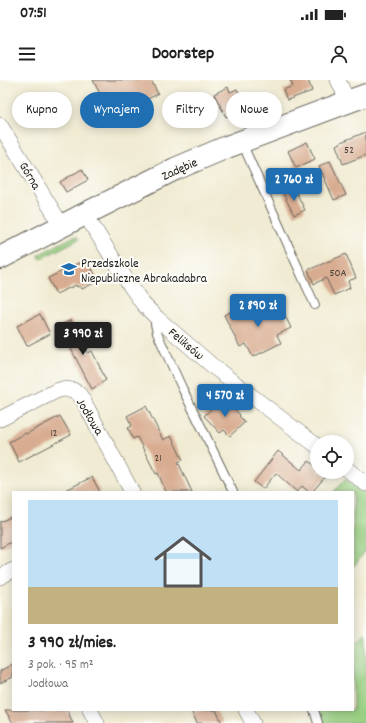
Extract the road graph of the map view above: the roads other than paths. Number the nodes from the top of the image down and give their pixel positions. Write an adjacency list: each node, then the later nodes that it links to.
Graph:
1 (338, 80): 2 (street)
2 (357, 98): 4 (street, Zadębie)
3 (0, 125): 6 (street, Górna)
4 (241, 142): 5 (street, Zadębie); 8 (lane)
5 (85, 214): 6 (street, Zadębie); 9 (street, Feliksów)
6 (62, 226): 7 (street, Zadębie)
7 (0, 258)
8 (315, 304)
9 (157, 318): 11 (street, Feliksów); 15 (lane)
10 (0, 419): 14 (street, Jodłowa)
11 (310, 441)
12 (354, 475): 13 (street)
13 (366, 484)
14 (131, 491)
15 (233, 491)
16 (12, 571): 17 (street)
17 (0, 577)
18 (91, 711): 21 (street)
19 (247, 711): 22 (street)
20 (314, 711): 23 (lane)
21 (97, 723)
22 (253, 723)
23 (318, 723)

